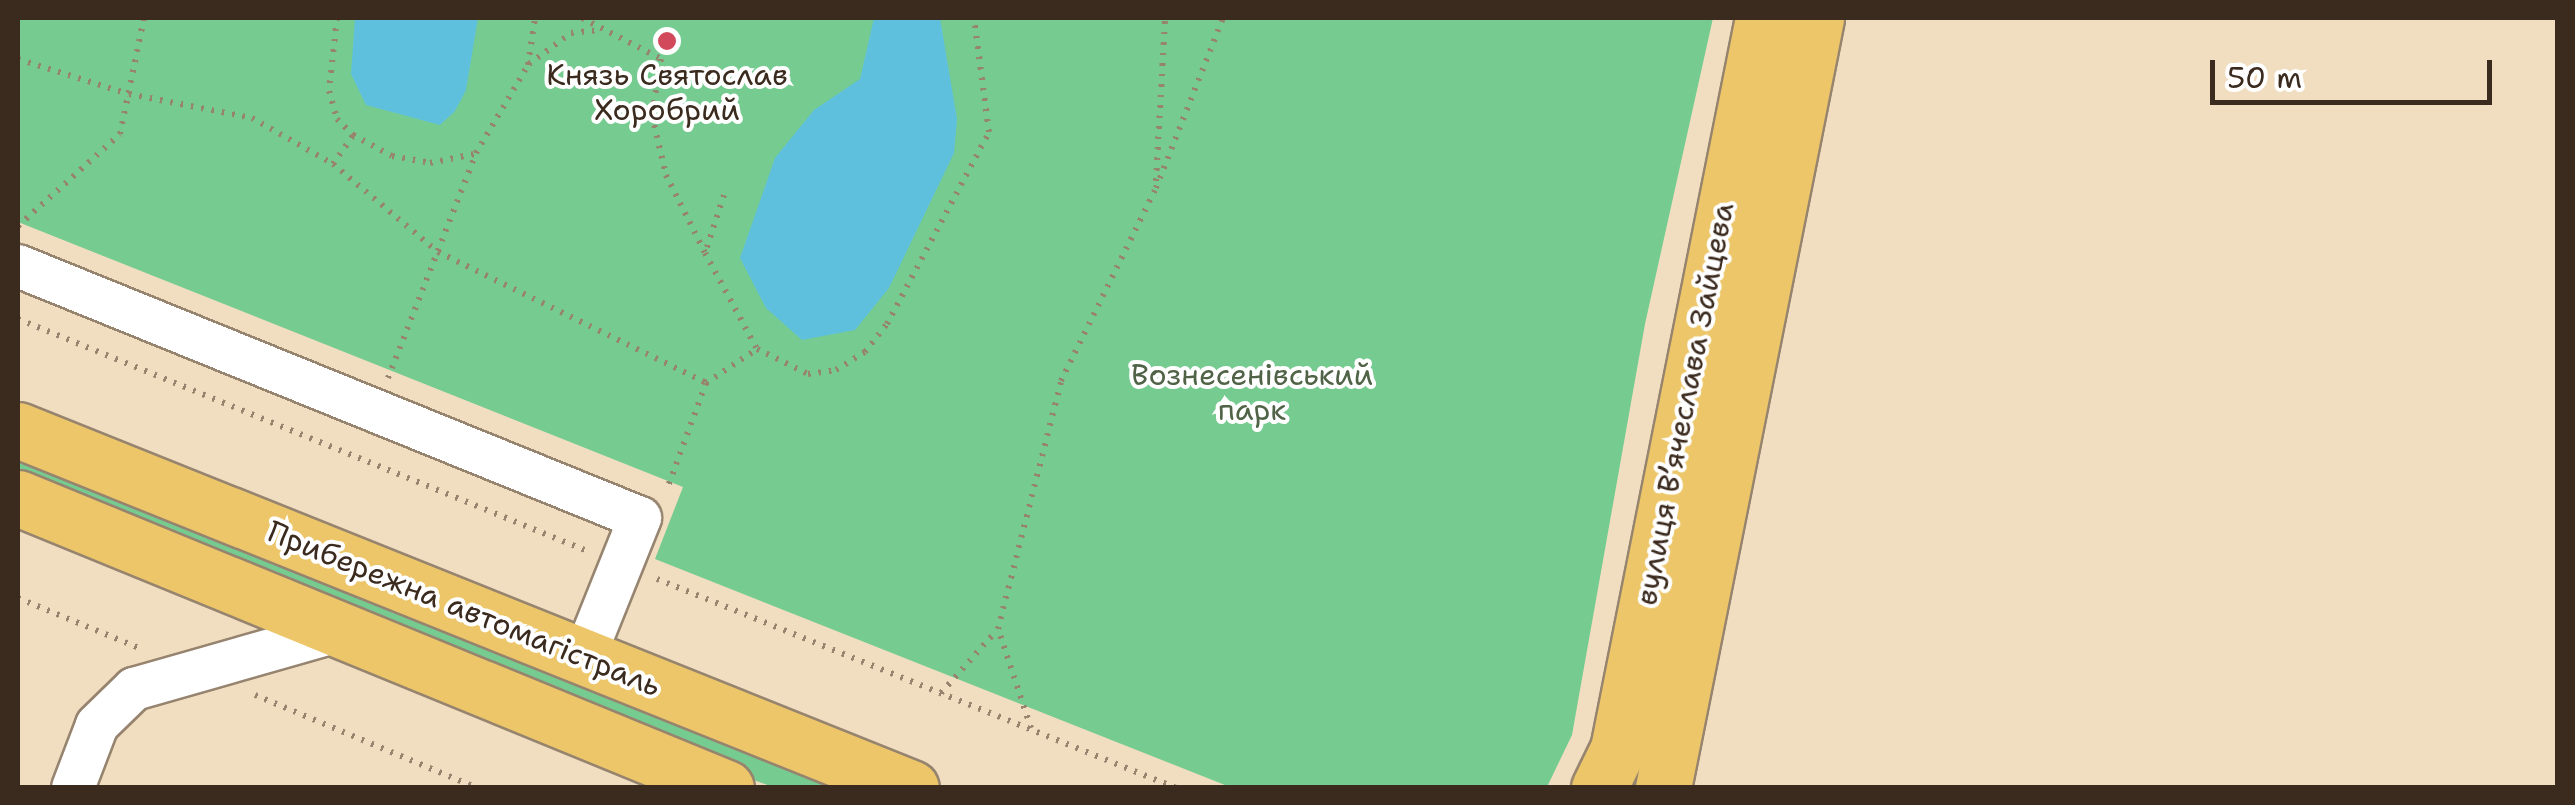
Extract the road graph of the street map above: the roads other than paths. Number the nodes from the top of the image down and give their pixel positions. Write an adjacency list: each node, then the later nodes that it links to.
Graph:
1 (1764, 18): 11 (main road, вулиця Вʼячеслава Зайцева)
2 (1816, 18): 12 (main road, вулиця Вʼячеслава Зайцева)
3 (18, 266): 7 (lane)
4 (18, 430): 7 (main road, Прибережна автомагістраль)
5 (18, 498): 6 (main road)
6 (341, 630): 8 (lane); 9 (main road)
7 (584, 657): 10 (main road, Прибережна автомагістраль)
8 (74, 788)
9 (726, 788)
10 (911, 788)
11 (1599, 788)
12 (1663, 788)

